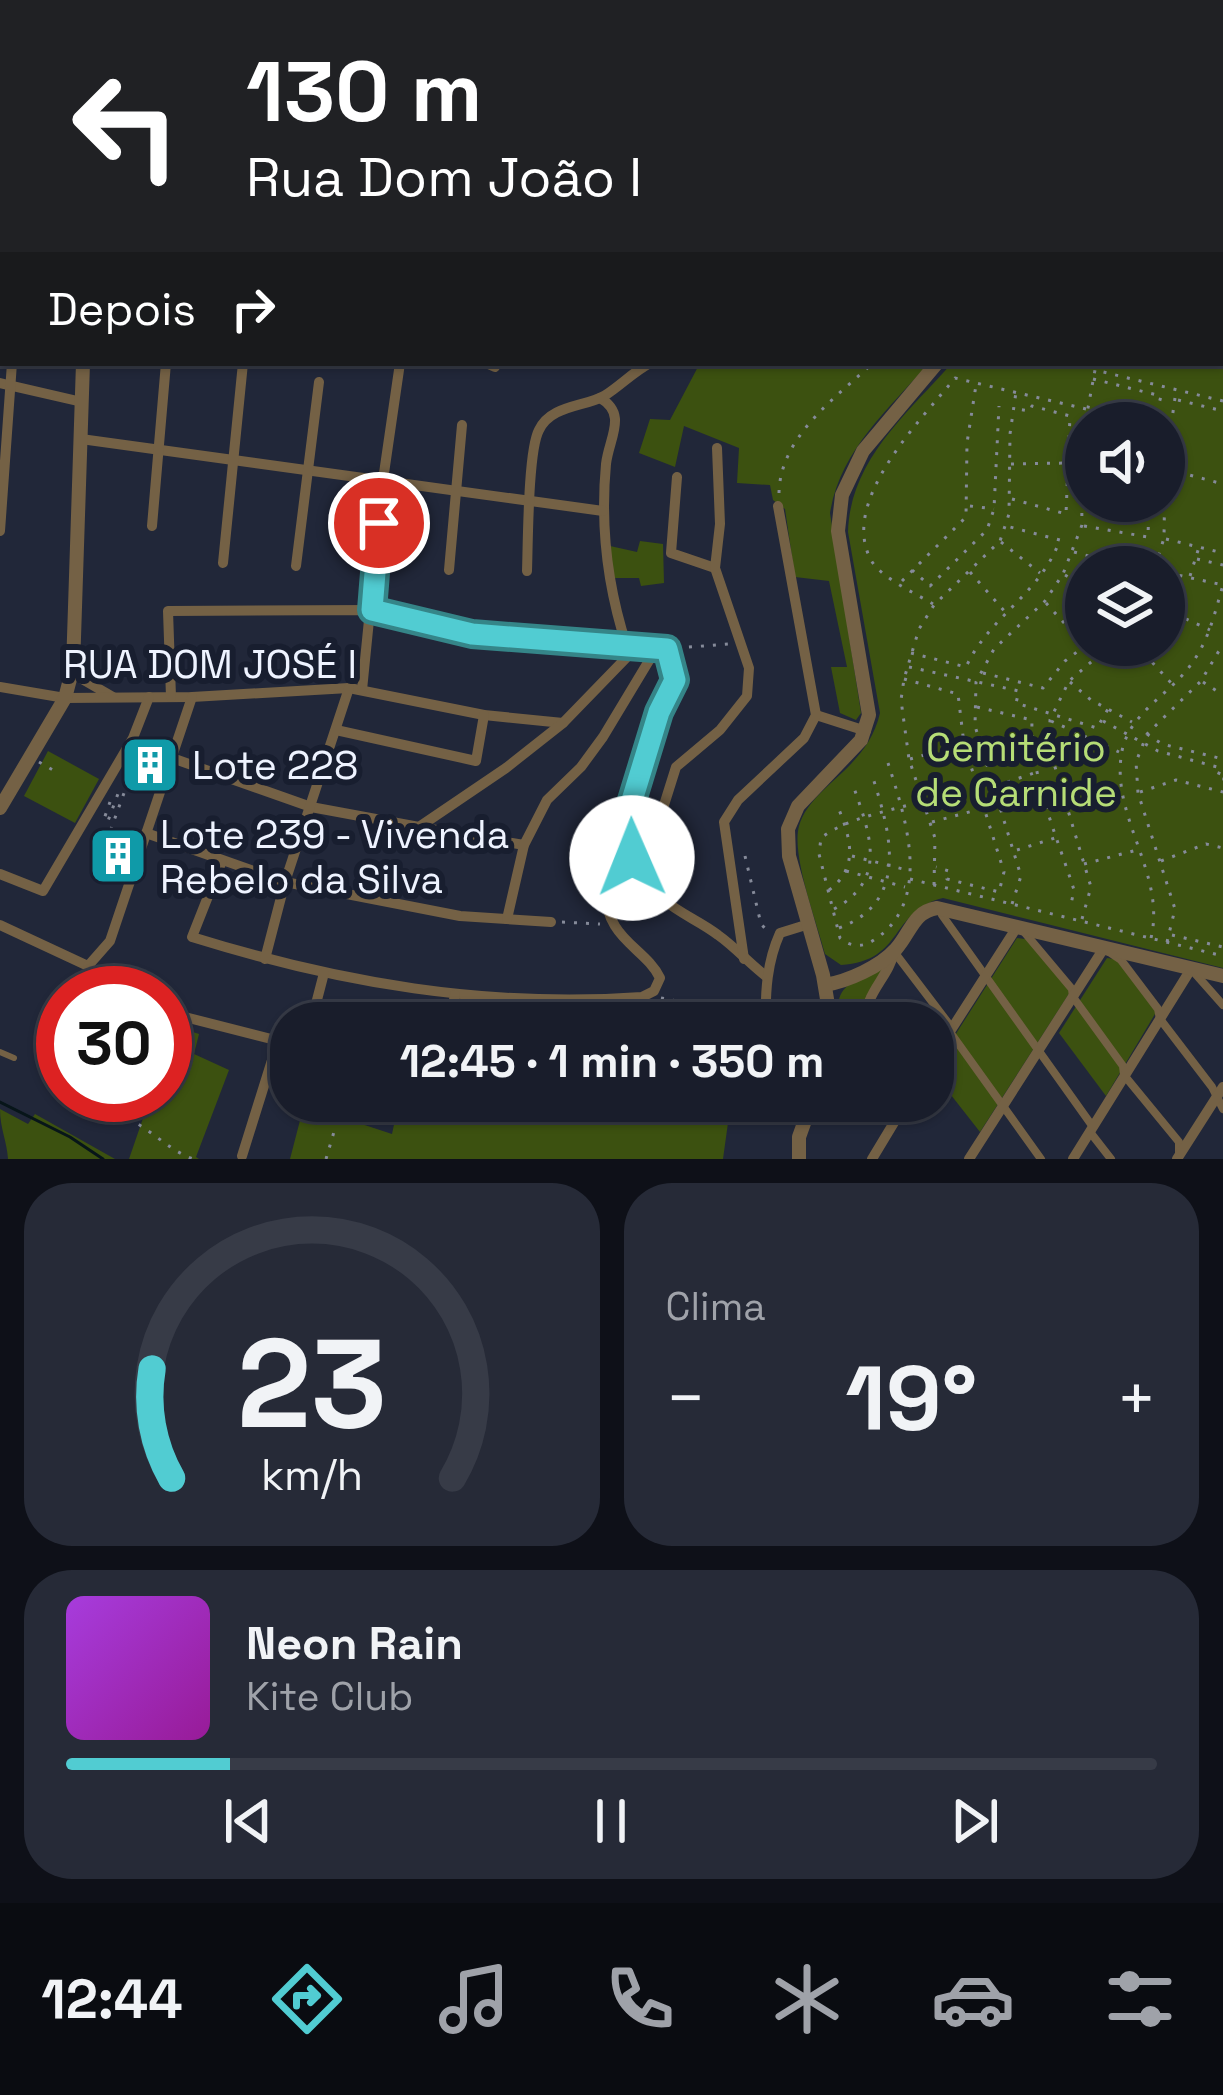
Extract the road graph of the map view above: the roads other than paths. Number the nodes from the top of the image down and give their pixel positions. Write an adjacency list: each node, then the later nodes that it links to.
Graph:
1 (82, 366): 10 (street)
2 (166, 366): 13 (street)
3 (243, 366): 15 (street)
4 (400, 366): 18 (street)
5 (646, 366): 9 (street)
6 (934, 366): 45 (street)
7 (319, 382): 16 (street)
8 (5, 384): 10 (street); 23 (street)
9 (600, 398): 20 (street); 22 (street)
10 (82, 402): 12 (street)
11 (462, 425): 19 (street)
12 (81, 439): 13 (street); 33 (street)
13 (160, 448): 15 (street); 24 (street)
14 (717, 448): 27 (street)
15 (232, 458): 16 (street); 25 (street)
16 (307, 469): 18 (street); 26 (street)
17 (677, 477): 27 (street)
18 (383, 480): 19 (street); 30 (street)
19 (458, 491): 20 (street); 28 (street)
20 (530, 501): 22 (street); 29 (street)
21 (778, 506): 42 (street)
22 (603, 511): 31 (street)
23 (1, 524)
24 (152, 526)
25 (223, 563)
26 (296, 566)
27 (715, 568): 55 (street)
28 (449, 570)
29 (527, 571)
30 (372, 610): 31 (street); 35 (street); 38 (street)
31 (627, 647): 32 (street); 43 (street)
32 (662, 649): 49 (street); 52 (street)
33 (73, 668): 36 (street); 39 (street)
34 (0, 687): 39 (street, RUA DOM JOSÉ I)
35 (356, 689): 40 (street, RUA DOM JOSÉ I); 41 (street, RUA DOM JOSÉ I); 44 (street)
36 (113, 697): 37 (street, RUA DOM JOSÉ I); 39 (street, RUA DOM JOSÉ I)
37 (149, 697): 38 (street, RUA DOM JOSÉ I); 54 (street)
38 (171, 697): 40 (street, RUA DOM JOSÉ I)
39 (65, 698): 48 (street)
40 (193, 698): 46 (street)
41 (484, 715): 43 (street, RUA DOM JOSÉ I); 44 (street)
42 (816, 715): 45 (street); 65 (street)
43 (563, 723): 50 (street)
44 (336, 730): 47 (street)
45 (866, 731): 60 (street)
46 (172, 758): 47 (street); 51 (street)
47 (311, 807): 50 (street); 56 (street)
48 (0, 808)
49 (626, 820): 55 (street); 74 (street)
50 (418, 827): 52 (street)
51 (146, 833): 53 (street); 67 (street)
52 (524, 845): 58 (street)
53 (222, 861): 56 (street); 66 (street)
54 (0, 874)
55 (642, 875): 65 (street)
56 (285, 882): 58 (street); 66 (street)
57 (945, 909): 62 (street); 64 (street); 70 (street)
58 (508, 919): 59 (street)
59 (550, 922)
60 (809, 924): 72 (street); 73 (street)
61 (0, 926): 67 (street)
62 (1017, 927): 63 (street); 70 (street); 75 (street)
63 (1104, 948): 68 (street); 75 (street); 83 (street)
64 (894, 952): 73 (street); 80 (street); 81 (street)
65 (744, 958): 72 (street)
66 (265, 959): 69 (street)
67 (88, 966)
68 (1192, 969): 71 (street); 82 (street); 83 (street)
69 (324, 973): 74 (street); 76 (street)
70 (985, 976): 85 (street); 89 (street)
71 (1223, 976)
72 (767, 977): 78 (street)
73 (824, 980): 79 (street)
74 (455, 995): 77 (street)
75 (1073, 997): 89 (street); 91 (street)
76 (316, 1002)
77 (454, 1002)
78 (766, 1002)
79 (828, 1002)
80 (868, 1002)
81 (931, 1002)
82 (1223, 1005)
83 (1160, 1018): 91 (street); 94 (street)
84 (192, 1019): 87 (street)
85 (954, 1025)
86 (954, 1034): 95 (street)
87 (270, 1038)
88 (0, 1052): 90 (lane)
89 (1037, 1052): 95 (street); 98 (street)
90 (14, 1058)
91 (1124, 1075): 98 (street); 100 (street)
92 (270, 1080): 99 (street)
93 (1223, 1087): 94 (street)
94 (1219, 1104): 100 (street)
95 (1001, 1108): 103 (street); 104 (street)
96 (805, 1122): 101 (street)
97 (894, 1122): 102 (street)
98 (1091, 1129): 105 (street); 106 (street)
99 (242, 1156)
100 (1180, 1158)
101 (799, 1159)
102 (872, 1159)
103 (969, 1159)
104 (1041, 1159)
105 (1072, 1159)
106 (1112, 1159)

